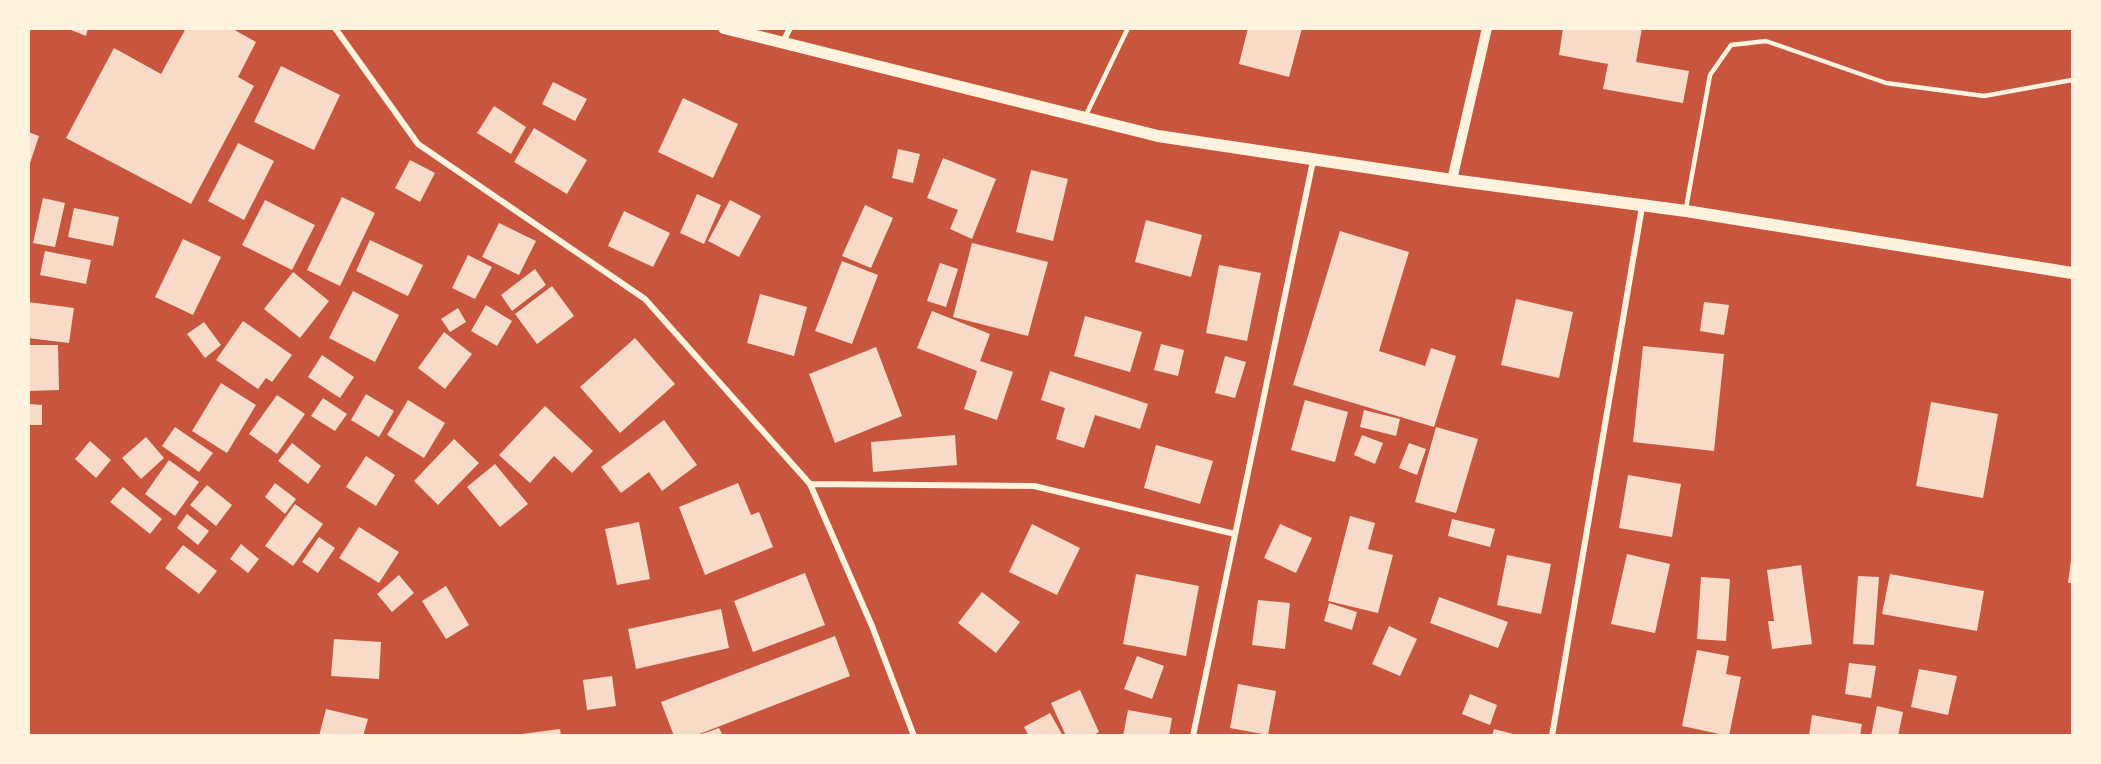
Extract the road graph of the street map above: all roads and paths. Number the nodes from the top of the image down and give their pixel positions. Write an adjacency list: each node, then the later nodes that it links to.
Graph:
1 (335, 28): 14 (street)
2 (724, 28): 6 (main road)
3 (790, 28): 6 (street)
4 (1128, 28): 8 (lane)
5 (1486, 28): 10 (street)
6 (782, 44): 8 (main road)
7 (2073, 80): 12 (lane)
8 (1085, 117): 9 (main road)
9 (1313, 160): 10 (main road); 15 (street)
10 (1452, 180): 11 (main road)
11 (1642, 207): 12 (main road); 18 (street)
12 (1686, 211): 13 (main road)
13 (2073, 273)
14 (810, 484): 15 (street); 16 (street)
15 (1235, 534): 17 (street)
16 (914, 735)
17 (1192, 735)
18 (1552, 735)

